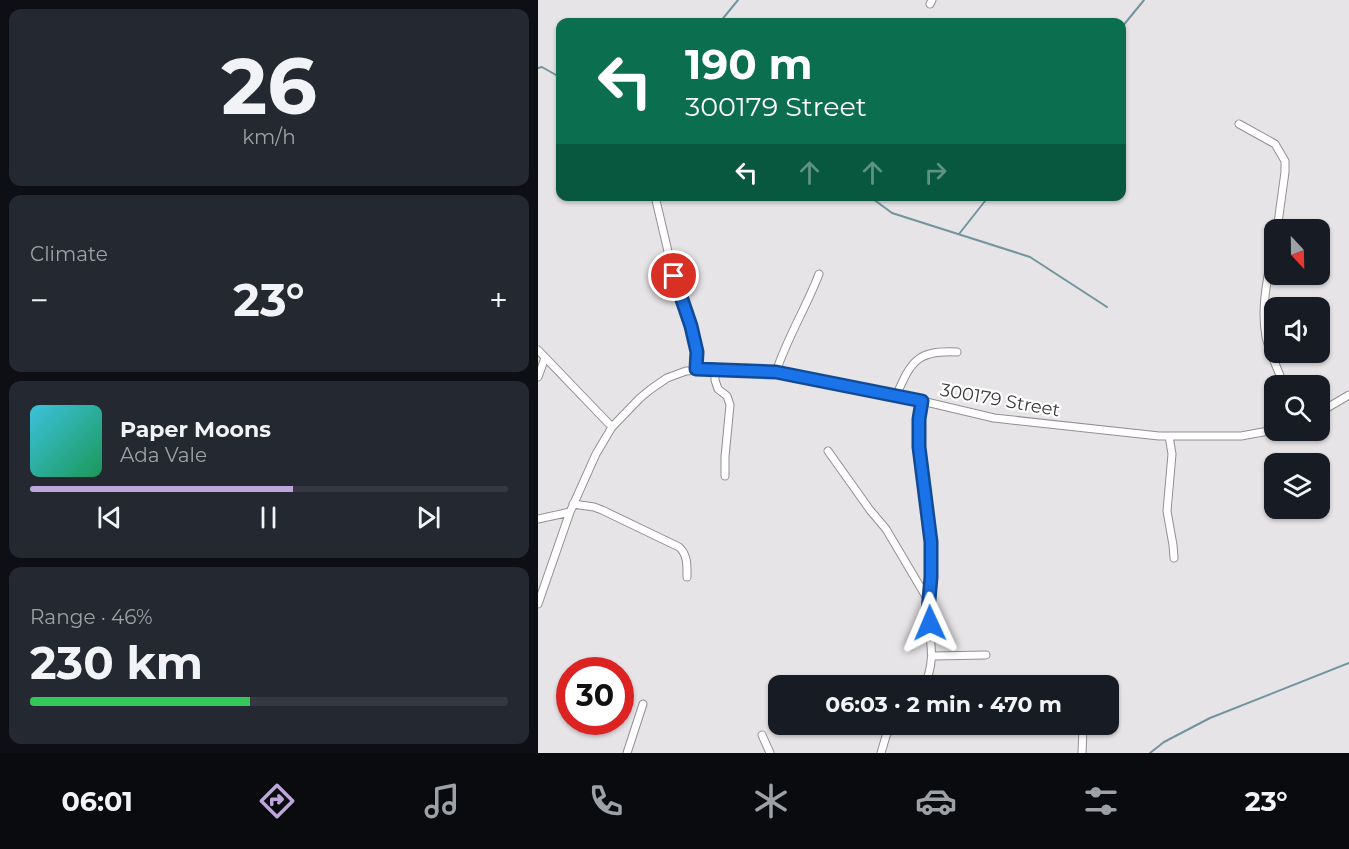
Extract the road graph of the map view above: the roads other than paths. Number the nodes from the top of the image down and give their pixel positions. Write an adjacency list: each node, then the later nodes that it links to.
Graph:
1 (1239, 124): 3 (street)
2 (656, 201): 9 (street)
3 (1279, 219)
4 (819, 274): 11 (street)
5 (1267, 285): 12 (street)
6 (538, 350): 8 (street)
7 (957, 352): 15 (street)
8 (546, 358): 13 (street); 18 (street)
9 (696, 369): 10 (street, 300179 Street); 18 (street, 300179 Street)
10 (715, 369): 11 (street, 300179 Street); 22 (street)
11 (776, 372): 15 (street, 300179 Street)
12 (1280, 375)
13 (538, 377)
14 (1348, 395): 17 (street)
15 (896, 396): 16 (street, 300179 Street)
16 (922, 401): 20 (street, 300179 Street); 28 (street)
17 (1330, 406)
18 (612, 427): 23 (street, 300179 Street)
19 (1264, 432): 20 (street, 300179 Street)
20 (1169, 436): 26 (street)
21 (828, 451): 28 (street)
22 (725, 476)
23 (573, 504): 24 (street, 300179 Street); 27 (street)
24 (570, 512): 25 (street); 29 (street, 300179 Street)
25 (538, 519)
26 (1174, 558)
27 (687, 578)
28 (928, 600): 31 (street)
29 (538, 604)
30 (986, 655): 31 (street)
31 (933, 656): 32 (street)
32 (928, 675)
33 (643, 704): 37 (street)
34 (762, 735): 38 (street)
35 (886, 735): 39 (street)
36 (1083, 735): 40 (street)
37 (627, 753)
38 (770, 753)
39 (881, 753)
40 (1082, 753)

